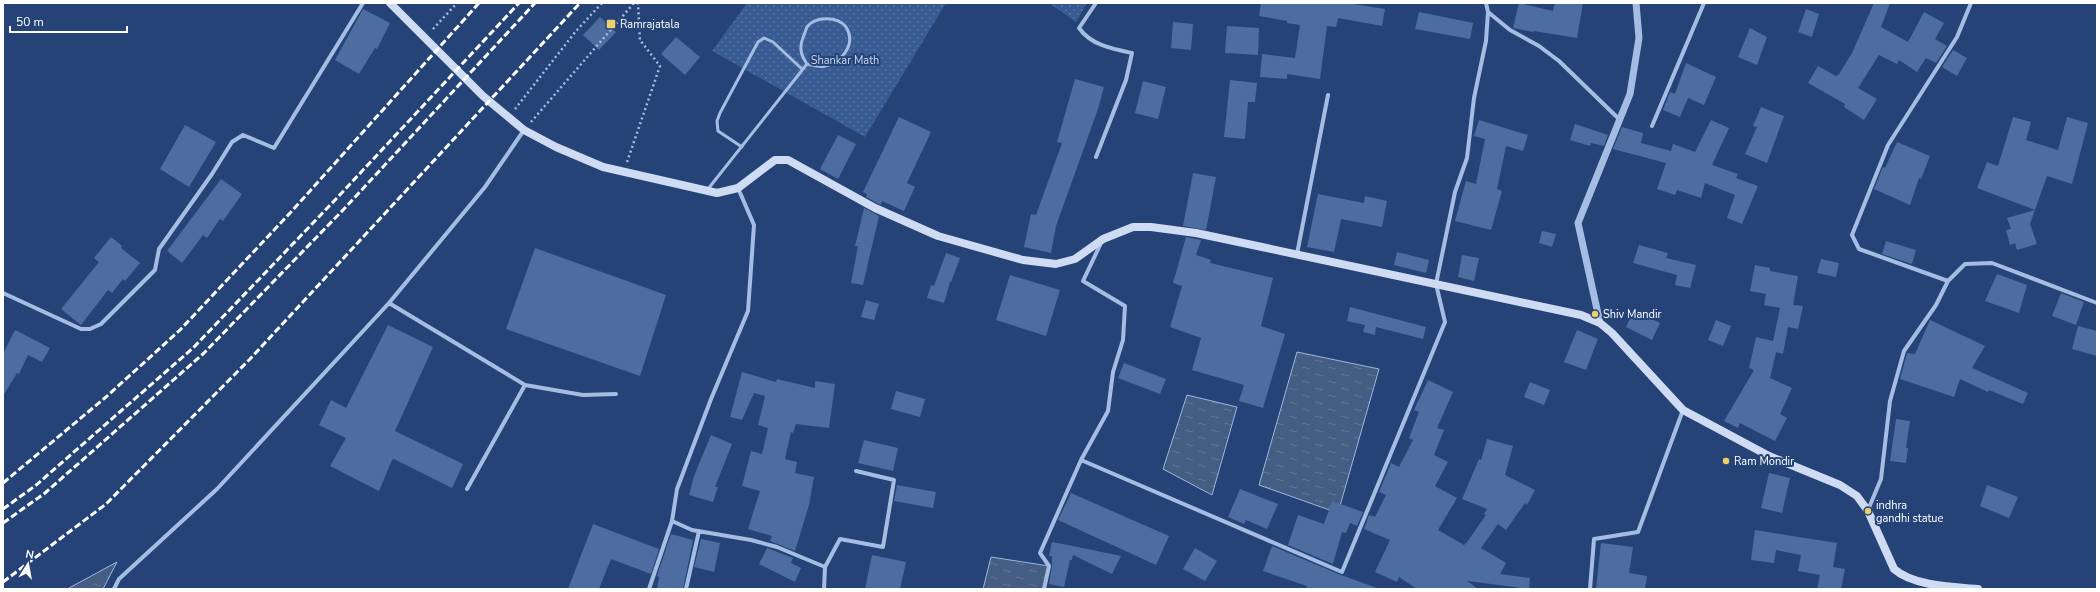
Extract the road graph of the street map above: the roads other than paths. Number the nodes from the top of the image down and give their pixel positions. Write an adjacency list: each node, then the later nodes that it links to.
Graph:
1 (363, 3): 23 (street)
2 (390, 3): 14 (main road)
3 (1096, 3): 16 (street)
4 (1486, 3): 8 (street)
5 (1636, 3): 12 (street)
6 (1704, 3): 13 (street)
7 (1971, 3): 21 (street)
8 (1488, 12): 12 (street); 22 (street)
9 (807, 64): 9 (lane); 10 (lane)
10 (802, 69): 15 (lane); 15 (lane)
11 (1328, 95): 20 (street)
12 (1619, 119): 26 (street)
13 (1652, 126)
14 (524, 130): 18 (main road); 24 (street)
15 (742, 147): 18 (lane)
16 (1096, 157)
17 (738, 188): 18 (main road); 19 (main road); 34 (street)
18 (706, 192)
19 (1103, 239): 20 (main road); 30 (street)
20 (1297, 255): 22 (main road)
21 (1948, 281): 25 (street); 33 (street)
22 (1436, 284): 26 (main road); 30 (street)
23 (3, 293)
24 (389, 303): 27 (street); 37 (street)
25 (2097, 303)
26 (1600, 323): 29 (main road)
27 (525, 385): 28 (street); 32 (street)
28 (616, 394)
29 (1683, 410): 33 (main road); 42 (street)
30 (1081, 460): 41 (street)
31 (856, 471): 36 (street)
32 (467, 489)
33 (1868, 511): 43 (main road)
34 (672, 521): 35 (street); 38 (street)
35 (699, 531): 36 (street); 39 (street)
36 (825, 567): 40 (street)
37 (114, 589)
38 (649, 589)
39 (686, 589)
40 (824, 589)
41 (1044, 589)
42 (1590, 589)
43 (1978, 589)

